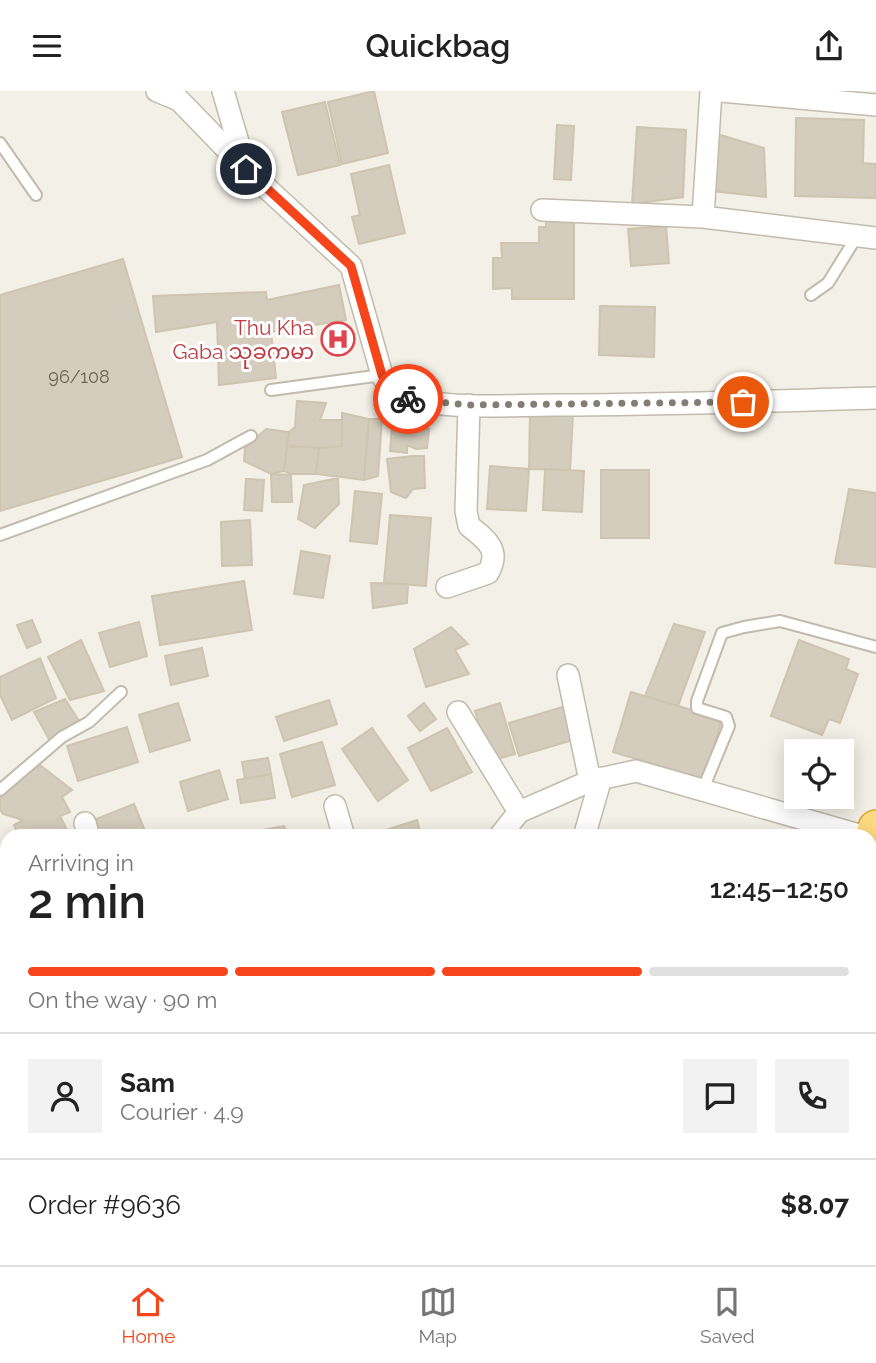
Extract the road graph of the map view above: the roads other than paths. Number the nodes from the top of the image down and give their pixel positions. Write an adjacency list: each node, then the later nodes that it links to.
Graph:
1 (157, 91): 7 (street)
2 (223, 91): 7 (street)
3 (711, 91): 10 (street)
4 (721, 91): 5 (street)
5 (876, 105)
6 (0, 143): 8 (lane)
7 (246, 169): 13 (street)
8 (36, 195)
9 (542, 210): 10 (street)
10 (703, 217): 11 (street)
11 (866, 237): 12 (lane)
12 (811, 295)
13 (382, 375): 14 (lane); 16 (street)
14 (271, 390)
15 (876, 398): 16 (street)
16 (469, 405): 19 (street)
17 (251, 436): 18 (lane)
18 (0, 535)
19 (447, 587)
20 (876, 647): 25 (lane)
21 (568, 675): 24 (street)
22 (121, 692): 26 (lane)
23 (458, 712): 28 (street)
24 (595, 780): 25 (street); 28 (street); 31 (street)
25 (703, 789): 32 (street)
26 (0, 790)
27 (335, 806): 29 (street)
28 (519, 812): 30 (street)
29 (342, 829)
30 (505, 829)
31 (586, 829)
32 (840, 829)

